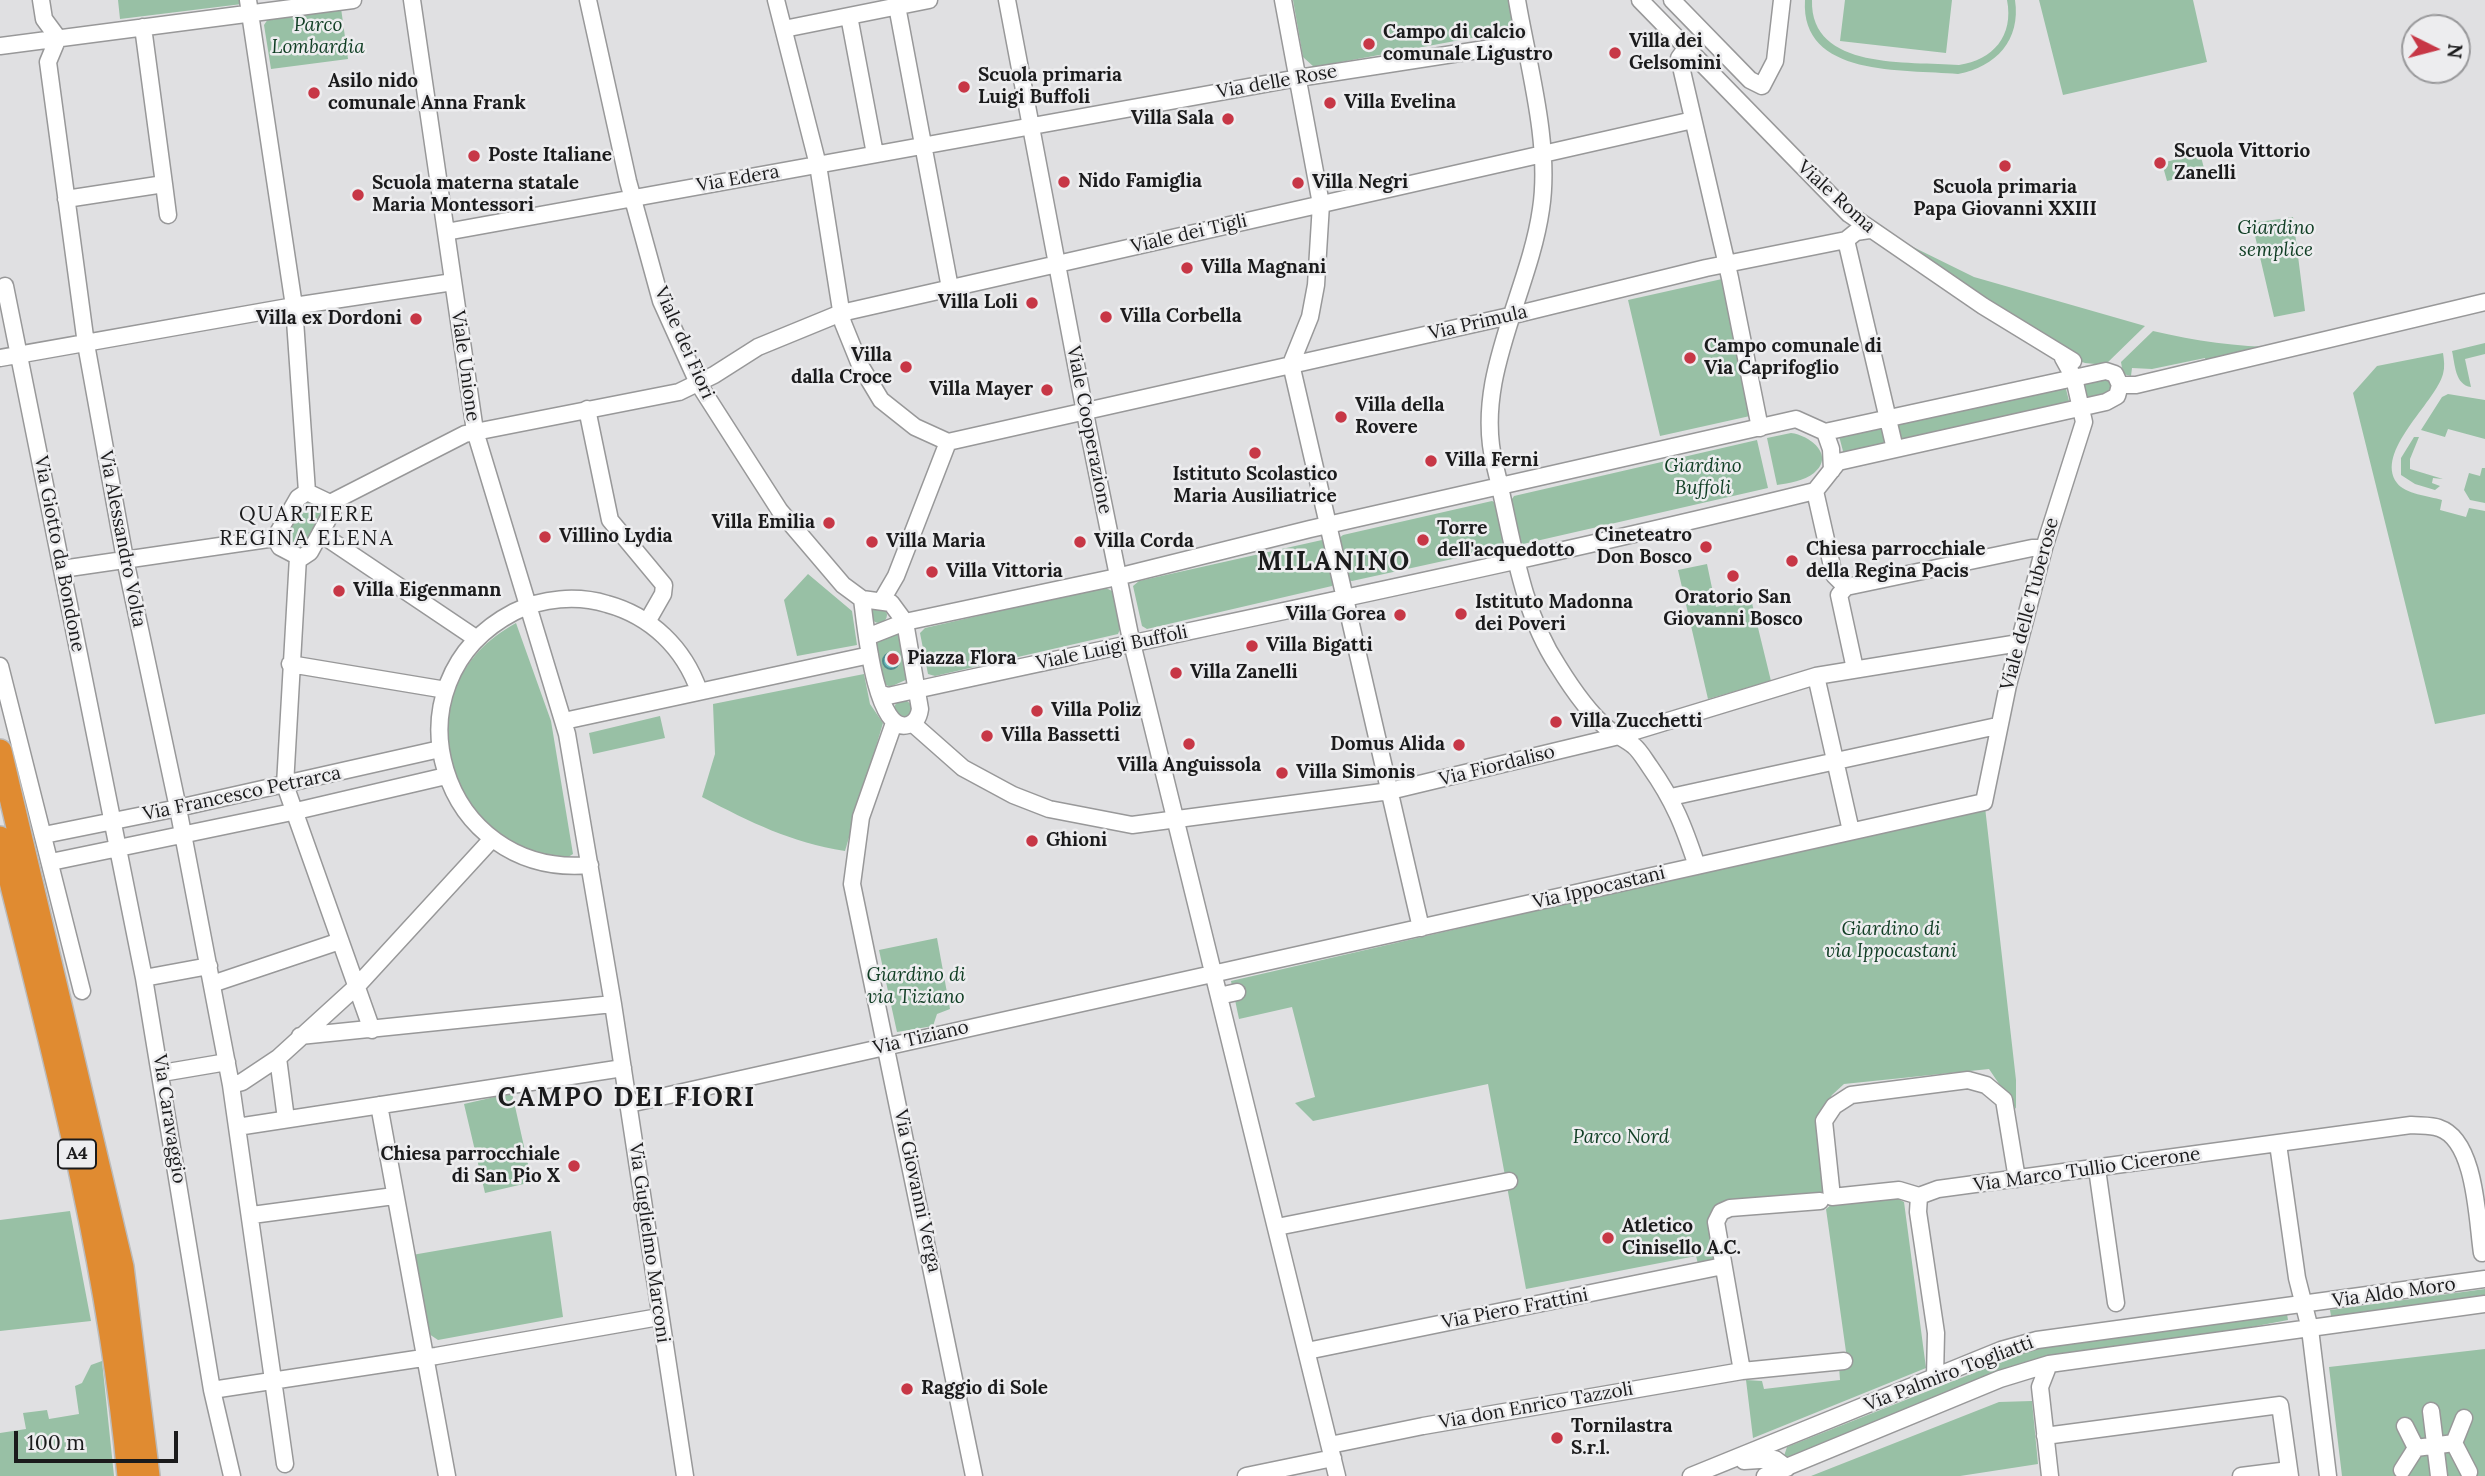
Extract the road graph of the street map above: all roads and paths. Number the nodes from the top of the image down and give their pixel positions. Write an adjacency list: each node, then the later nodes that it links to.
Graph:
1 (41, 0): 19 (street)
2 (353, 0): 15 (street)
3 (412, 0): 36 (street, Viale Unione)
4 (588, 0): 31 (street, Viale dei Fiori)
5 (776, 0): 18 (street)
6 (929, 0): 14 (street)
7 (1007, 0): 25 (street, Viale Cooperazione)
8 (1283, 0): 23 (street)
9 (1517, 0): 20 (street)
10 (1640, 0): 22 (street, Viale Roma)
11 (1672, 0): 12 (street)
12 (1782, 0)
13 (872, 5): 14 (street); 16 (street)
14 (897, 6): 26 (street)
15 (249, 7): 17 (street); 44 (street)
16 (849, 16): 18 (street); 27 (street)
17 (143, 27): 19 (street); 30 (street)
18 (784, 29): 29 (street)
19 (58, 38): 21 (street); 32 (street, Via Alessandro Volta)
20 (1524, 43): 23 (street, Via delle Rose); 28 (street)
21 (0, 46)
22 (1686, 47): 24 (street); 35 (street, Viale Roma)
23 (1298, 78): 25 (street, Via delle Rose); 33 (street)
24 (1693, 120): 28 (street, Viale dei Tigli); 39 (street)
25 (1031, 126): 26 (street, Via Edera); 38 (street, Viale Cooperazione)
26 (923, 145): 27 (street, Via Edera); 42 (street)
27 (875, 154): 29 (street, Via Edera)
28 (1543, 154): 33 (street, Viale dei Tigli); 46 (street)
29 (818, 165): 31 (street, Via Edera); 45 (street)
30 (164, 184): 32 (street); 34 (street)
31 (633, 197): 36 (street, Via Edera); 54 (street, Viale dei Fiori)
32 (66, 199): 47 (street, Via Alessandro Volta)
33 (1321, 204): 38 (street, Viale dei Tigli); 51 (street)
34 (169, 215)
35 (1869, 230): 37 (street, Via Primula); 50 (street, Viale Roma)
36 (446, 232): 40 (street, Viale Unione)
37 (1846, 240): 39 (street, Via Primula); 59 (street)
38 (1057, 264): 42 (street, Viale dei Tigli); 58 (street, Viale Cooperazione)
39 (1727, 264): 46 (street, Via Primula); 60 (street)
40 (453, 282): 44 (street); 61 (street, Viale Unione)
41 (5, 286): 48 (street, Via Giotto da Bondone)
42 (950, 288): 45 (street, Viale dei Tigli)
43 (2485, 302): 55 (street)
44 (294, 306): 47 (street); 68 (street)
45 (841, 313): 54 (street, Viale dei Tigli); 63 (street)
46 (1514, 315): 51 (street, Via Primula); 66 (street)
47 (86, 344): 48 (street); 75 (street, Via Alessandro Volta)
48 (19, 355): 49 (street); 77 (street, Via Giotto da Bondone)
49 (0, 358)
50 (2063, 358): 52 (street, Viale Roma); 53 (street, Viale Roma)
51 (1291, 364): 58 (street, Via Primula); 70 (street)
52 (2093, 373): 53 (street); 55 (street, Viale Roma)
53 (2074, 378): 56 (street, Viale delle Tuberose); 59 (street)
54 (698, 383): 57 (street, Viale dei Tigli); 81 (street, Viale dei Fiori)
55 (2120, 385): 56 (street)
56 (2081, 408): 64 (street); 73 (street, Viale delle Tuberose)
57 (587, 409): 61 (street, Viale dei Tigli); 84 (street)
58 (1085, 410): 63 (street, Via Primula); 78 (street, Viale Cooperazione)
59 (1888, 420): 62 (street); 64 (street)
60 (1760, 428): 62 (street); 66 (street)
61 (475, 431): 69 (street, Viale dei Tigli); 83 (street, Viale Unione)
62 (1825, 432): 65 (street)
63 (948, 442): 82 (street)
64 (1895, 449): 65 (street)
65 (1832, 470): 67 (street)
66 (1500, 485): 70 (street); 76 (street)
67 (1815, 491): 76 (street, Viale Luigi Buffoli); 79 (street)
68 (307, 492): 69 (street); 72 (street)
69 (330, 503): 71 (street)
70 (1328, 525): 78 (street); 80 (street)
71 (321, 534): 74 (street); 87 (street)
72 (275, 538): 74 (street); 75 (street)
73 (2044, 548): 79 (street); 88 (street, Viale delle Tuberose)
74 (298, 557): 91 (street)
75 (125, 559): 77 (street); 112 (street, Via Alessandro Volta)
76 (1516, 559): 80 (street, Viale Luigi Buffoli); 103 (street)
77 (62, 569): 115 (street, Via Giotto da Bondone)
78 (1117, 577): 85 (street); 89 (street, Viale Cooperazione)
79 (1846, 587): 93 (street)
80 (1345, 598): 89 (street, Viale Luigi Buffoli); 109 (street)
81 (862, 599): 82 (street); 86 (street)
82 (882, 600): 85 (street)
83 (527, 607): 84 (street); 87 (street); 100 (street, Viale Unione)
84 (647, 622): 97 (street)
85 (905, 622): 86 (street); 95 (street)
86 (867, 637): 90 (street)
87 (477, 639): 96 (street)
88 (2019, 643): 93 (street, Via Fiordaliso); 102 (street, Viale delle Tuberose)
89 (1133, 645): 95 (street, Viale Luigi Buffoli); 114 (street, Viale Cooperazione)
90 (870, 655): 97 (street); 98 (street)
91 (290, 664): 96 (street); 108 (street)
92 (0, 666): 117 (street)
93 (1854, 669): 94 (street, Via Fiordaliso)
94 (1816, 676): 103 (street, Via Fiordaliso); 106 (street)
95 (918, 689): 98 (street, Viale Luigi Buffoli); 101 (street)
96 (446, 690): 104 (street)
97 (699, 691): 100 (street)
98 (879, 694): 99 (street)
99 (891, 720): 101 (street); 138 (street, Via Giovanni Verga)
100 (564, 721): 123 (street, Via Guglielmo Marconi)
101 (912, 723): 114 (street, Via Fiordaliso)
102 (1997, 726): 106 (street); 111 (street, Viale delle Tuberose)
103 (1619, 736): 109 (street, Via Fiordaliso); 110 (street)
104 (440, 749): 107 (street); 108 (street, Via Francesco Petrarca)
105 (0, 751): 190 (highway, A4)
106 (1834, 760): 110 (street); 116 (street)
107 (446, 776): 113 (street, Via Francesco Petrarca); 120 (street)
108 (285, 785): 112 (street, Via Francesco Petrarca); 113 (street)
109 (1390, 791): 114 (street, Via Fiordaliso); 125 (street)
110 (1671, 797): 124 (street)
111 (1983, 803): 116 (street, Via Ippocastani)
112 (178, 808): 115 (street, Via Francesco Petrarca); 118 (street, Via Alessandro Volta)
113 (292, 812): 118 (street, Via Francesco Petrarca); 126 (street)
114 (1174, 820): 128 (street, Viale Cooperazione)
115 (113, 822): 117 (street, Via Francesco Petrarca); 121 (street, Via Giotto da Bondone)
116 (1851, 831): 124 (street, Via Ippocastani)
117 (44, 835): 122 (street)
118 (183, 836): 121 (street, Via Francesco Petrarca); 127 (street, Via Alessandro Volta)
119 (0, 838): 189 (highway, A4)
120 (492, 839): 123 (street); 131 (street)
121 (118, 850): 122 (street, Via Francesco Petrarca); 129 (street, Via Caravaggio)
122 (51, 862): 132 (street)
123 (590, 865): 135 (street, Via Guglielmo Marconi)
124 (1697, 866): 125 (street, Via Ippocastani)
125 (1421, 928): 128 (street, Via Ippocastani)
126 (340, 941): 130 (street); 131 (street)
127 (209, 965): 129 (street); 130 (street, Via Alessandro Volta)
128 (1214, 975): 134 (street, Viale Cooperazione); 138 (street, Via Tiziano)
129 (144, 978): 142 (street, Via Caravaggio)
130 (212, 984): 140 (street, Via Alessandro Volta)
131 (358, 986): 136 (street); 137 (street)
132 (82, 991)
133 (1237, 992): 134 (street)
134 (1219, 996): 156 (street, Viale Cooperazione)
135 (613, 1004): 136 (street); 141 (street, Via Guglielmo Marconi)
136 (372, 1031): 137 (street)
137 (300, 1036): 139 (street)
138 (887, 1046): 144 (street, Via Tiziano); 194 (street, Via Giovanni Verga)
139 (278, 1058): 143 (street); 146 (street)
140 (227, 1062): 142 (street); 143 (street, Via Alessandro Volta)
141 (623, 1068): 144 (street, Via Guglielmo Marconi); 145 (street)
142 (162, 1073): 173 (street, Via Caravaggio)
143 (231, 1085): 147 (street, Via Alessandro Volta)
144 (629, 1104): 163 (street, Via Guglielmo Marconi)
145 (379, 1105): 146 (street); 152 (street)
146 (286, 1119): 147 (street)
147 (237, 1127): 155 (street, Via Alessandro Volta)
148 (2278, 1144): 149 (street, Via Marco Tullio Cicerone); 157 (street, Via Marco Tullio Cicerone); 161 (street)
149 (2097, 1169): 150 (street, Via Marco Tullio Cicerone); 160 (street)
150 (2017, 1179): 153 (street, Via Marco Tullio Cicerone); 153 (street)
151 (1509, 1181): 156 (street)
152 (394, 1196): 155 (street); 166 (street)
153 (1919, 1196): 170 (street)
154 (1820, 1201): 158 (street)
155 (252, 1215): 172 (street, Via Alessandro Volta)
156 (1277, 1227): 165 (street, Viale Cooperazione)
157 (2482, 1253)
158 (1723, 1266): 165 (street, Via Piero Frattini); 169 (street)
159 (2485, 1279): 161 (street, Via Aldo Moro)
160 (2116, 1303)
161 (2303, 1303): 164 (street); 170 (street, Via Palmiro Togliatti)
162 (2485, 1304): 164 (street, Via Aldo Moro)
163 (659, 1317): 166 (street); 193 (street, Via Guglielmo Marconi)
164 (2310, 1329): 168 (street, Via Palmiro Togliatti); 201 (street)
165 (1307, 1350): 182 (street, Viale Cooperazione)
166 (427, 1357): 172 (street); 192 (street)
167 (1844, 1361): 169 (street, Via don Enrico Tazzoli)
168 (2049, 1364): 171 (street, Via Palmiro Togliatti); 174 (street)
169 (1742, 1371): 182 (street, Via don Enrico Tazzoli)
170 (1935, 1377): 184 (street, Via Palmiro Togliatti)
171 (2000, 1379): 174 (street); 186 (street, Via Palmiro Togliatti)
172 (271, 1380): 173 (street); 183 (street, Via Alessandro Volta)
173 (212, 1390): 191 (street, Via Caravaggio)
174 (2040, 1395): 178 (street)
175 (2431, 1411): 180 (street)
176 (2464, 1418): 179 (street)
177 (2405, 1426): 181 (street)
178 (2045, 1436): 188 (street); 199 (street)
179 (2454, 1443): 180 (street); 187 (street)
180 (2435, 1445): 181 (street); 202 (street)
181 (2416, 1448): 185 (street)
182 (1331, 1452): 195 (street, Via don Enrico Tazzoli); 196 (street, Viale Cooperazione)
183 (285, 1464)
184 (1716, 1468): 186 (street, Via Palmiro Togliatti); 197 (street, Via Palmiro Togliatti)
185 (2402, 1471)
186 (1788, 1472): 198 (street, Via Palmiro Togliatti)
187 (2469, 1472)
188 (2289, 1473): 200 (street)
189 (129, 1476)
190 (148, 1476)
191 (232, 1476)
192 (447, 1476)
193 (684, 1476)
194 (974, 1476)
195 (1246, 1476)
196 (1337, 1476)
197 (1691, 1476)
198 (1765, 1476)
199 (2050, 1476)
200 (2241, 1476)
201 (2328, 1476)
202 (2439, 1476)

